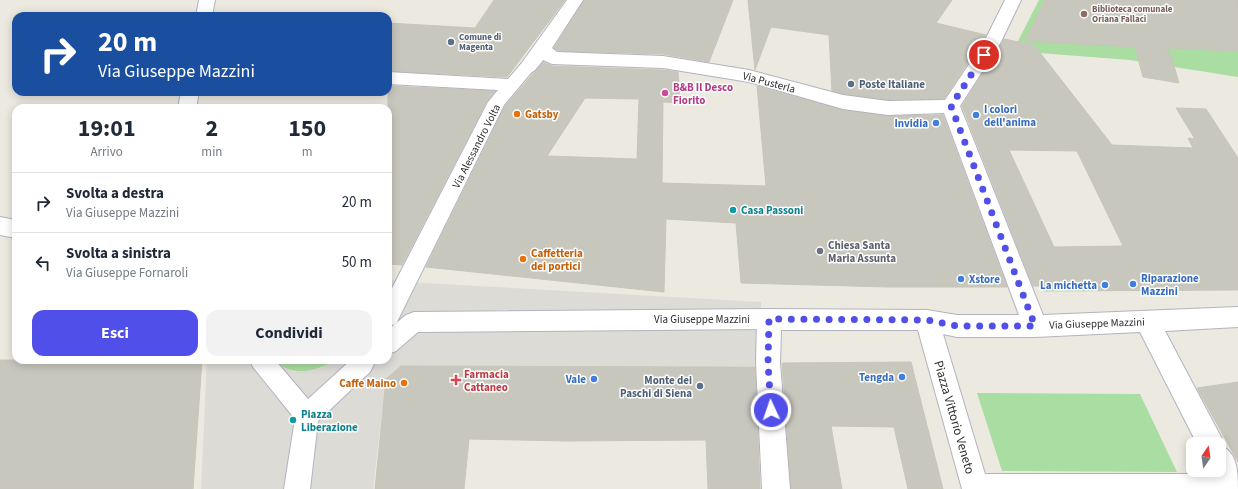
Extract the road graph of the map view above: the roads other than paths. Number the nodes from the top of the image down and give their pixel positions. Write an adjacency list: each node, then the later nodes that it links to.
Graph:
1 (207, 0): 4 (street)
2 (576, 0): 5 (street, Via Alessandro Volta)
3 (1013, 0): 9 (street)
4 (205, 12)
5 (542, 49): 6 (street, Via Alessandro Volta); 9 (street, Via Pusterla)
6 (527, 68): 8 (street, Via Alessandro Volta)
7 (392, 78): 8 (street)
8 (512, 85): 12 (street, Via Alessandro Volta)
9 (951, 106): 19 (street)
10 (0, 226): 11 (street)
11 (12, 228)
12 (392, 307)
13 (392, 311): 18 (street)
14 (1238, 317): 17 (street, Via Giuseppe Mazzini)
15 (769, 319): 16 (street, Via Giuseppe Mazzini); 18 (street, Via Giuseppe Mazzini); 28 (street)
16 (927, 320): 19 (street, Via Giuseppe Mazzini); 26 (street, Piazza Vittorio Veneto)
17 (1147, 321): 19 (street, Via Giuseppe Mazzini); 24 (street)
18 (414, 322): 20 (street)
19 (1035, 326)
20 (392, 341)
21 (264, 364): 23 (street)
22 (363, 364): 23 (street)
23 (307, 416): 27 (street)
24 (1207, 437)
25 (1226, 473): 26 (street, Piazza Vittorio Veneto)
26 (1234, 488)
27 (297, 489)
28 (776, 489)

